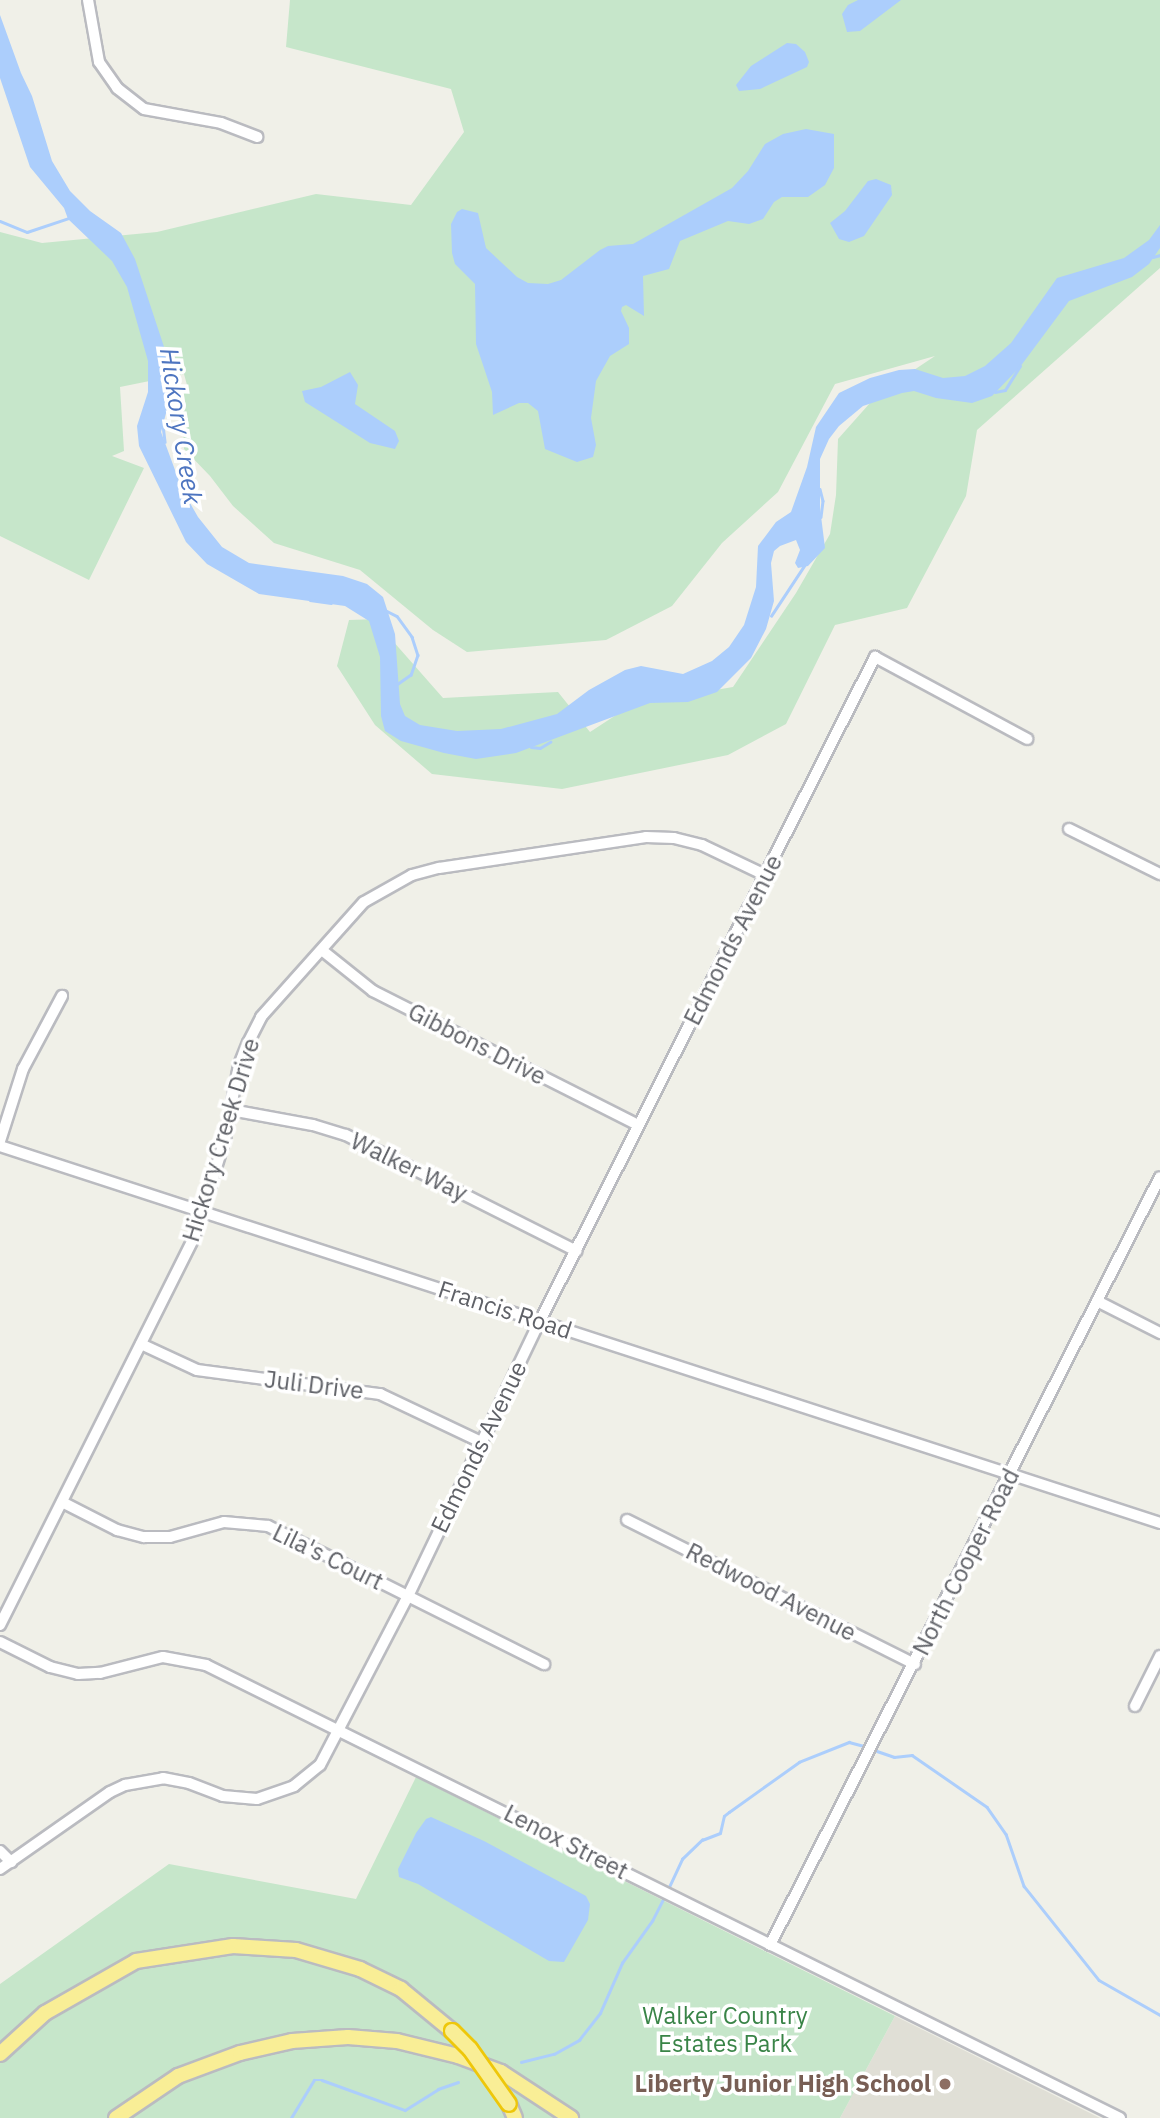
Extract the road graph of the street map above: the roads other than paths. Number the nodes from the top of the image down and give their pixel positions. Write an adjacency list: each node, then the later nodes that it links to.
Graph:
1 (88, 0): 2 (street)
2 (257, 137)
3 (1027, 739): 6 (street, Edmonds Avenue)
4 (1069, 830): 5 (street)
5 (1160, 874)
6 (765, 875): 7 (street, Hickory Creek Drive); 10 (street, Edmonds Avenue)
7 (323, 951): 9 (street, Hickory Creek Drive); 10 (street, Gibbons Drive)
8 (62, 996): 11 (street)
9 (231, 1110): 13 (street, Hickory Creek Drive); 14 (street, Walker Way)
10 (638, 1125): 14 (street, Edmonds Avenue)
11 (0, 1144): 13 (street, Francis Road)
12 (1160, 1177): 15 (street, North Cooper Road)
13 (203, 1213): 16 (street, Francis Road); 18 (street, Hickory Creek Drive)
14 (577, 1251): 16 (street, Edmonds Avenue)
15 (1097, 1301): 17 (street); 20 (street, North Cooper Road)
16 (540, 1321): 19 (street, Edmonds Avenue); 20 (street, Francis Road)
17 (1160, 1333)
18 (141, 1344): 19 (street, Juli Drive); 21 (street, Hickory Creek Drive)
19 (481, 1442): 24 (street, Edmonds Avenue)
20 (1009, 1474): 23 (street, Francis Road); 29 (street, North Cooper Road)
21 (62, 1502): 24 (street, Lila's Court); 25 (street, Hickory Creek Drive)
22 (627, 1520): 29 (street, Redwood Avenue)
23 (1160, 1523)
24 (408, 1595): 28 (street, Lila's Court); 31 (street, Edmonds Avenue)
25 (0, 1625)
26 (0, 1642): 31 (street, Lenox Street)
27 (1160, 1656): 30 (street)
28 (544, 1664)
29 (915, 1664): 35 (street, North Cooper Road)
30 (1135, 1706)
31 (340, 1730): 33 (street, Edmonds Avenue); 35 (street, Lenox Street)
32 (0, 1851): 33 (street)
33 (10, 1862): 34 (street, Edmonds Avenue)
34 (0, 1869)
35 (770, 1945): 40 (street, Lenox Street)
36 (0, 2054): 38 (highway, bridge)
37 (116, 2118): 39 (highway)
38 (515, 2118)
39 (570, 2118)
40 (1119, 2118)

